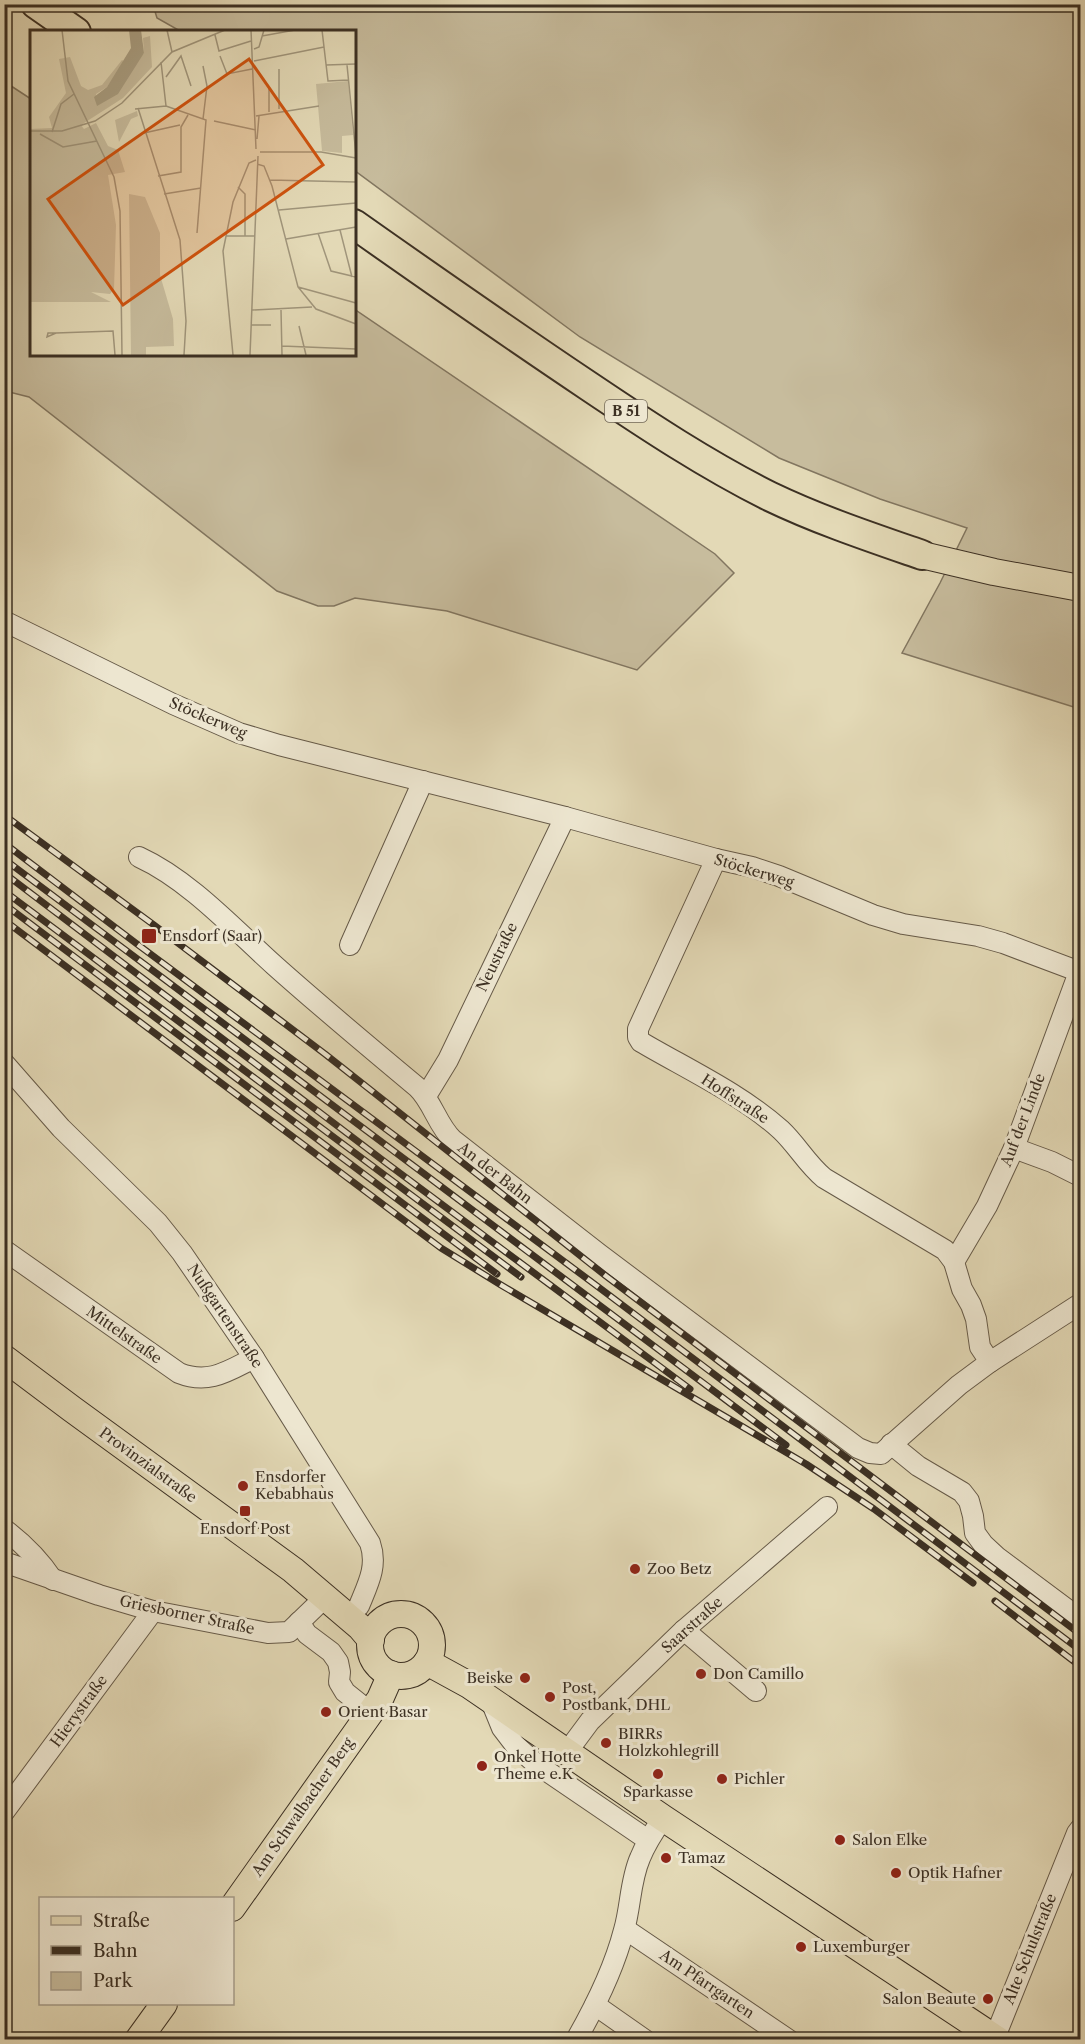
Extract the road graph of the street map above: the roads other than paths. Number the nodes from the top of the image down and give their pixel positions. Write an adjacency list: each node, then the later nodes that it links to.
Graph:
1 (36, 4): 2 (highway)
2 (73, 30)
3 (356, 225): 4 (highway, B 51)
4 (922, 555): 5 (main road, B 51)
5 (1080, 588)
6 (4, 621): 7 (street, Stöckerweg)
7 (423, 781): 8 (street, Stöckerweg); 11 (street)
8 (565, 817): 10 (street, Stöckerweg); 14 (street, Neustraße)
9 (139, 857): 14 (street, An der Bahn)
10 (716, 859): 12 (street, Stöckerweg); 18 (street, Hoffstraße)
11 (350, 945)
12 (1079, 972): 15 (street, Auf der Linde)
13 (4, 1063): 21 (street, Nußgartenstraße)
14 (426, 1096): 23 (street, An der Bahn)
15 (1014, 1148): 16 (street); 18 (street, Auf der Linde)
16 (1080, 1176)
17 (4, 1250): 21 (street, Mittelstraße)
18 (954, 1262): 22 (street, Hoffstraße)
19 (1080, 1304): 22 (street)
20 (4, 1358): 27 (main road, Provinzialstraße)
21 (254, 1358): 30 (street, Nußgartenstraße)
22 (990, 1362): 23 (street)
23 (886, 1449): 33 (street)
24 (827, 1507): 35 (street, Saarstraße)
25 (4, 1529): 28 (street)
26 (4, 1562): 28 (street, Griesborner Straße)
27 (293, 1570): 29 (main road, Provinzialstraße); 30 (main road, Provinzialstraße)
28 (53, 1580): 31 (street, Griesborner Straße)
29 (327, 1599): 34 (street, Griesborner Straße); 36 (main road, Provinzialstraße)
30 (359, 1606): 32 (main road, Provinzialstraße)
31 (153, 1611): 34 (street, Griesborner Straße); 43 (street, Hierystraße)
32 (387, 1618): 36 (main road); 37 (main road)
33 (1080, 1619)
34 (296, 1625): 41 (street)
35 (684, 1630): 39 (street); 42 (street, Saarstraße)
36 (371, 1640): 38 (main road)
37 (427, 1662): 38 (main road); 40 (main road)
38 (391, 1674): 41 (main road, Am Schwalbacher Berg)
39 (756, 1691)
40 (491, 1701): 42 (main road); 46 (street)
41 (370, 1712): 47 (main road, Am Schwalbacher Berg)
42 (567, 1752): 44 (main road)
43 (4, 1812)
44 (663, 1818): 46 (street); 51 (main road)
45 (1080, 1829): 51 (street, Alte Schulstraße)
46 (648, 1840): 48 (street)
47 (234, 1905)
48 (625, 1929): 50 (street); 55 (street, Am Pfarrgarten)
49 (163, 2005): 52 (main road)
50 (595, 2006): 53 (street); 54 (street)
51 (996, 2038)
52 (138, 2040)
53 (576, 2040)
54 (645, 2040)
55 (789, 2040)

